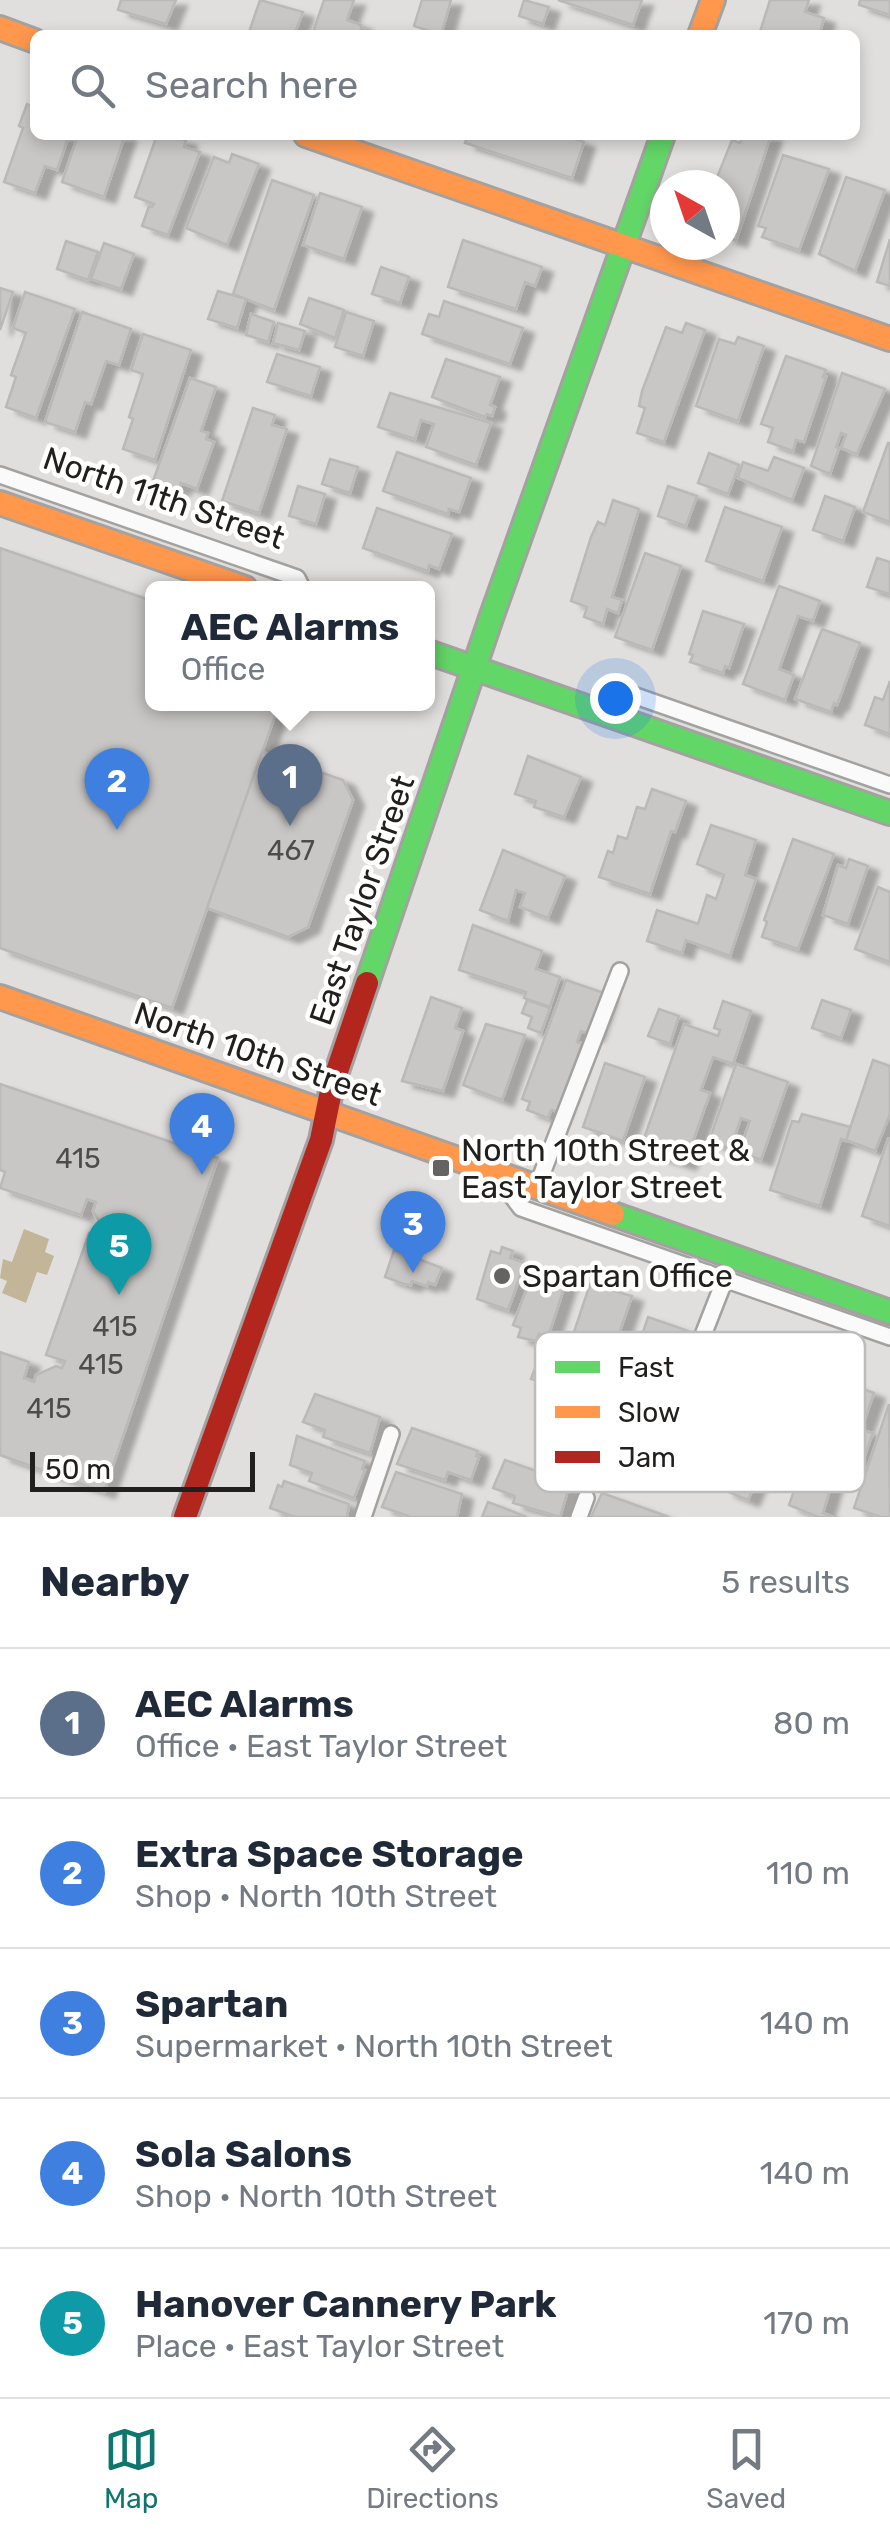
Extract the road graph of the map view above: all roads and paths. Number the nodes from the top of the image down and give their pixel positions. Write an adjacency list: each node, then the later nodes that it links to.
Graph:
1 (713, 0): 3 (main road)
2 (0, 28): 4 (main road)
3 (702, 30)
4 (30, 38)
5 (320, 140): 7 (main road)
6 (661, 140): 7 (main road, East Taylor Street)
7 (626, 246): 8 (main road); 14 (main road, East Taylor Street)
8 (890, 339)
9 (0, 475): 12 (lane, North 11th Street)
10 (0, 503): 11 (main road, North 11th Street)
11 (225, 581)
12 (298, 581)
13 (435, 654): 14 (main road)
14 (475, 668): 15 (main road); 20 (main road, East Taylor Street)
15 (588, 706): 16 (lane); 17 (main road)
16 (890, 785)
17 (890, 813)
18 (620, 971): 22 (lane)
19 (0, 997): 20 (main road, North 10th Street)
20 (327, 1113): 21 (main road, North 10th Street); 29 (main road, East Taylor Street)
21 (494, 1172): 22 (main road, North 10th Street); 23 (lane)
22 (536, 1187): 24 (main road, North 10th Street)
23 (725, 1279): 25 (lane); 26 (lane)
24 (890, 1312)
25 (704, 1332)
26 (890, 1337)
27 (392, 1434): 30 (lane)
28 (586, 1498): 31 (lane)
29 (185, 1517)
30 (363, 1517)
31 (579, 1517)

